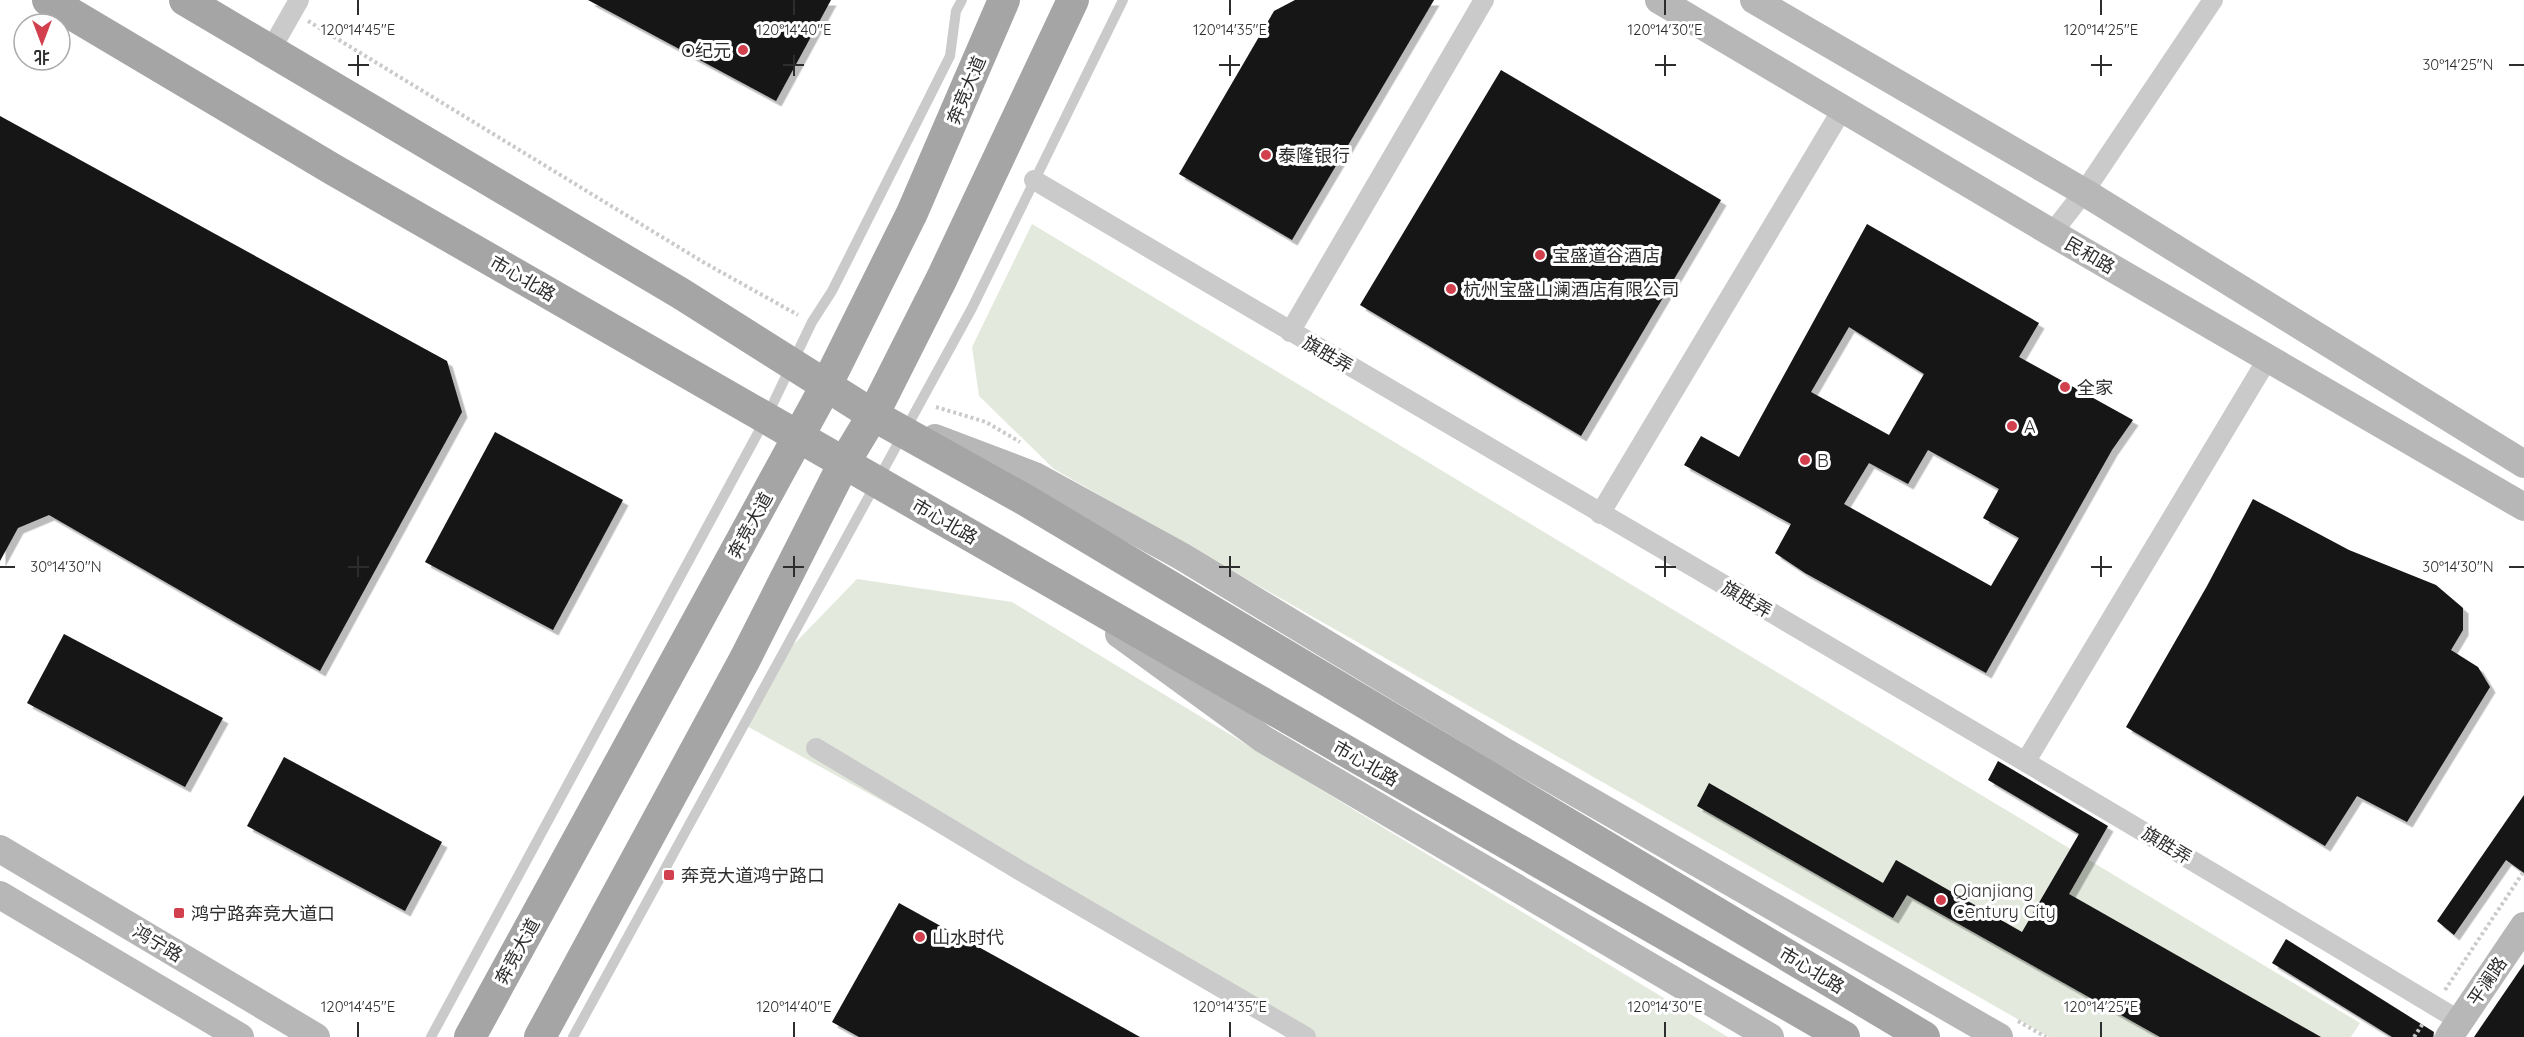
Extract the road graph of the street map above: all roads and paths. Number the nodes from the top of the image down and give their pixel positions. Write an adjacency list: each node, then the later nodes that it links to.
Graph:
1 (48, 0): 23 (main road, 市心北路)
2 (185, 0): 12 (main road, 市心北路)
3 (962, 0): 17 (lane)
4 (1004, 0): 21 (main road, 奔竞大道)
5 (1073, 0): 22 (main road)
6 (1123, 0): 14 (lane)
7 (1484, 0): 18 (street)
8 (1659, 0): 13 (main road, 民和路)
9 (1754, 0): 15 (main road)
10 (2213, 0): 15 (street)
11 (296, 6): 12 (street); 17 (path)
12 (270, 51): 20 (main road, 市心北路)
13 (1843, 108): 16 (main road, 民和路); 30 (street)
14 (1034, 180): 18 (street, 旗胜弄); 24 (lane)
15 (2084, 192): 16 (street); 27 (main road)
16 (2052, 233): 19 (main road, 民和路)
17 (812, 322): 20 (lane)
18 (1290, 332): 30 (street, 旗胜弄)
19 (2268, 358): 29 (main road, 民和路); 37 (street)
20 (792, 364): 21 (main road, 市心北路); 23 (lane)
21 (826, 386): 22 (main road, 市心北路); 25 (main road, 奔竞大道)
22 (873, 415): 24 (main road, 市心北路); 26 (main road)
23 (766, 418): 25 (main road, 市心北路); 46 (lane)
24 (904, 429): 28 (lane); 32 (main road); 35 (main road, 市心北路)
25 (798, 436): 26 (main road, 市心北路); 47 (main road, 奔竞大道)
26 (844, 463): 28 (main road, 市心北路); 48 (main road)
27 (2524, 464)
28 (876, 482): 31 (main road, 市心北路); 49 (lane)
29 (2524, 507)
30 (1600, 514): 37 (street, 旗胜弄)
31 (1033, 571): 51 (main road); 52 (main road, 市心北路)
32 (1232, 588): 33 (lane); 54 (main road)
33 (1262, 620)
34 (1277, 636): 35 (lane)
35 (1307, 668): 53 (main road, 市心北路)
36 (816, 748): 50 (street)
37 (2026, 761): 42 (street, 旗胜弄)
38 (0, 849): 45 (main road, 鸿宁路)
39 (2524, 871): 42 (path)
40 (0, 895): 44 (main road)
41 (2524, 926): 43 (main road, 平澜路)
42 (2435, 1006): 43 (street, 旗胜弄); 55 (path)
43 (2455, 1029)
44 (240, 1037)
45 (316, 1037)
46 (431, 1037)
47 (470, 1037)
48 (540, 1037)
49 (573, 1037)
50 (1306, 1037)
51 (1770, 1037)
52 (1844, 1037)
53 (1924, 1037)
54 (1998, 1037)
55 (2414, 1037)

